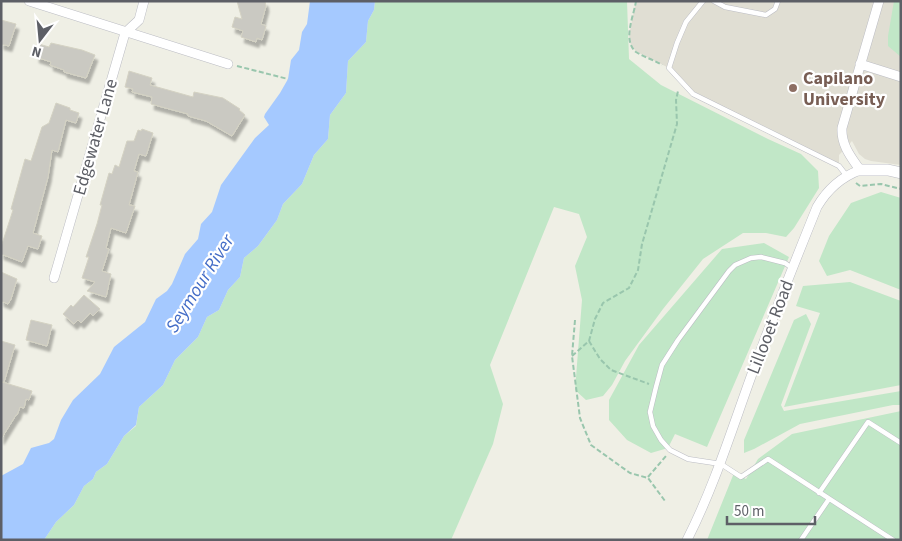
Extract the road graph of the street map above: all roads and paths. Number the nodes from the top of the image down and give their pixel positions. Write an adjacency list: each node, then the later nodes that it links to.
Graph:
1 (28, 1): 8 (street)
2 (144, 1): 8 (street, Edgewater Lane)
3 (636, 1): 11 (path)
4 (703, 1): 11 (lane)
5 (714, 1): 6 (lane)
6 (778, 1)
7 (879, 1): 10 (street)
8 (125, 33): 9 (street); 20 (street, Edgewater Lane)
9 (228, 64): 13 (path)
10 (860, 64): 12 (street); 15 (street)
11 (668, 68): 14 (lane)
12 (901, 77)
13 (288, 79)
14 (680, 81): 17 (lane); 22 (path)
15 (860, 170): 16 (street, Lillooet Road); 17 (street, Lillooet Road)
16 (901, 173)
17 (846, 175): 18 (path); 19 (street, Lillooet Road)
18 (901, 188)
19 (793, 269): 24 (lane); 27 (street, Lillooet Road)
20 (54, 278)
21 (575, 320): 23 (path)
22 (589, 341): 23 (path); 24 (path)
23 (572, 356): 28 (path)
24 (656, 387): 26 (lane)
25 (901, 442): 29 (lane)
26 (670, 450): 27 (lane); 28 (path)
27 (721, 464): 29 (lane); 32 (street, Lillooet Road)
28 (648, 478): 31 (path)
29 (819, 493): 30 (lane)
30 (829, 499): 33 (lane); 34 (lane)
31 (665, 501)
32 (687, 540)
33 (801, 540)
34 (892, 540)

